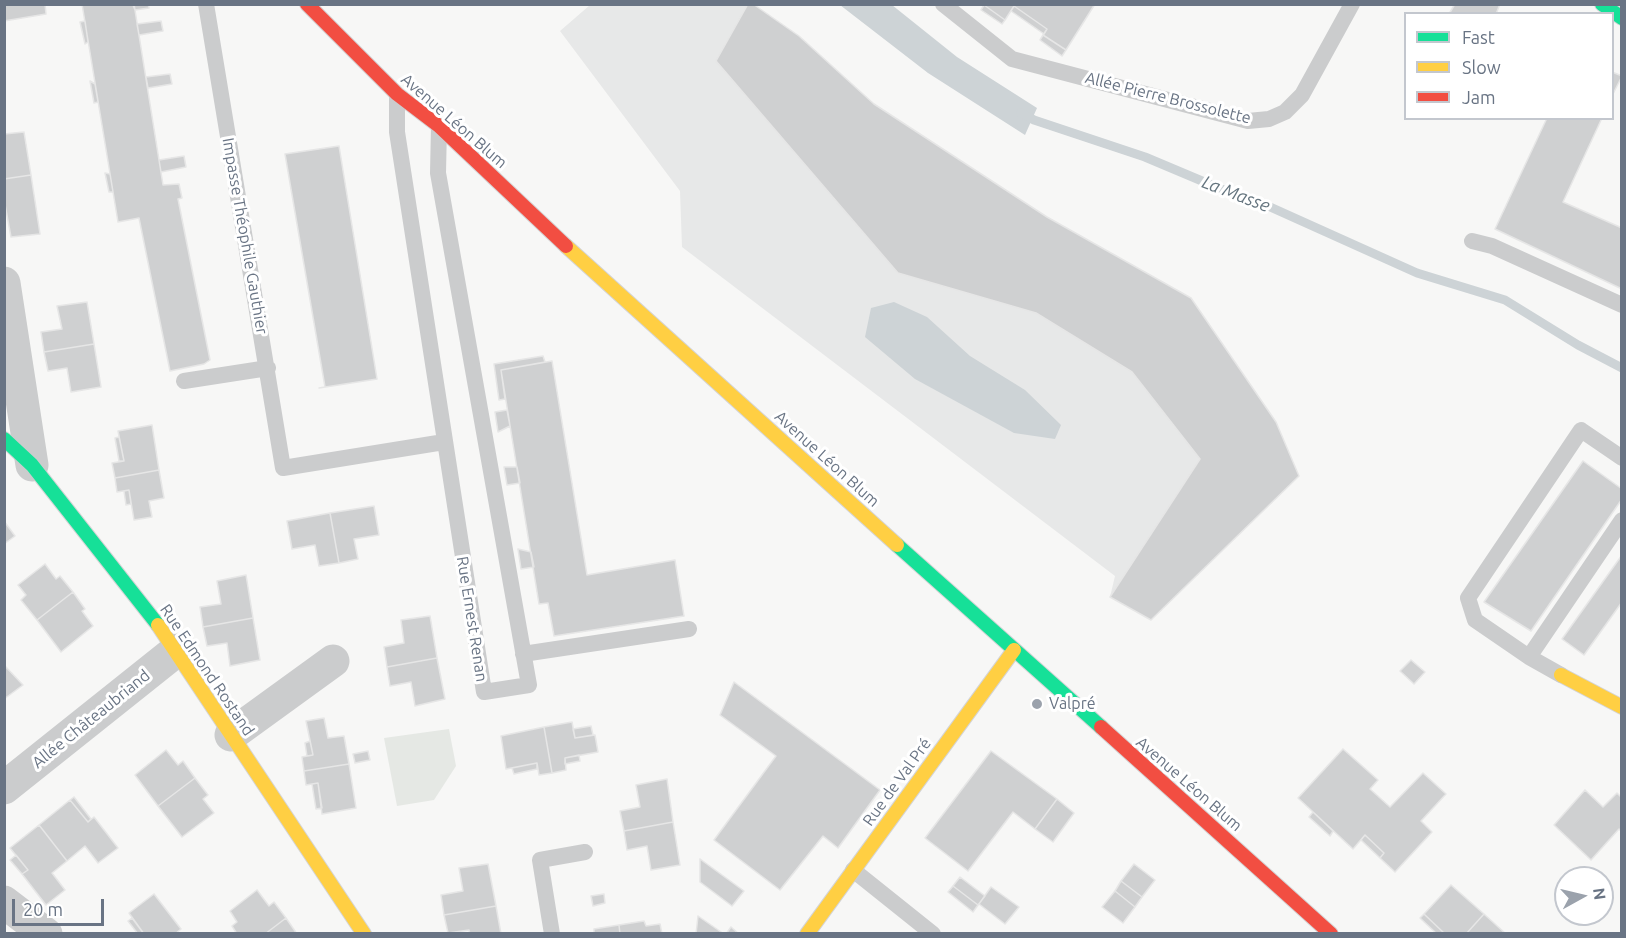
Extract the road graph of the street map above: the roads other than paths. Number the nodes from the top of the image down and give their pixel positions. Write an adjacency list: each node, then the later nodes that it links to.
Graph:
1 (206, 4): 10 (lane, Impasse Théophile Gauthier)
2 (307, 4): 5 (main road, Avenue Léon Blum)
3 (943, 4): 4 (lane, Allée Pierre Brossolette)
4 (1352, 4)
5 (397, 94): 6 (main road, Avenue Léon Blum); 14 (lane, Rue Ernest Renan)
6 (439, 126): 20 (main road, Avenue Léon Blum); 21 (lane, Rue Ernest Renan)
7 (1472, 241): 9 (lane)
8 (4, 283): 11 (street)
9 (1622, 305)
10 (268, 368): 12 (lane); 14 (lane, Impasse Théophile Gauthier)
11 (11, 375): 16 (street)
12 (184, 381)
13 (4, 439): 16 (main road, Rue Edmond Rostand)
14 (444, 442): 21 (lane, Rue Ernest Renan)
15 (1622, 458): 22 (lane)
16 (32, 465): 19 (main road, Rue Edmond Rostand)
17 (1622, 520): 22 (lane)
18 (689, 628): 21 (lane)
19 (177, 650): 26 (main road, Rue Edmond Rostand); 27 (street, Allée Châteaubriand)
20 (1014, 650): 29 (main road, Rue de Val Pré); 36 (main road, Avenue Léon Blum)
21 (523, 654)
22 (1529, 657): 24 (lane)
23 (333, 661): 26 (street)
24 (1561, 675): 25 (main road)
25 (1622, 707)
26 (231, 735): 32 (main road, Rue Edmond Rostand)
27 (4, 788)
28 (585, 852): 33 (lane)
29 (853, 870): 34 (main road, Rue de Val Pré); 35 (lane)
30 (4, 902): 31 (street)
31 (46, 933)
32 (364, 933)
33 (552, 933)
34 (807, 933)
35 (933, 933)
36 (1330, 933)

